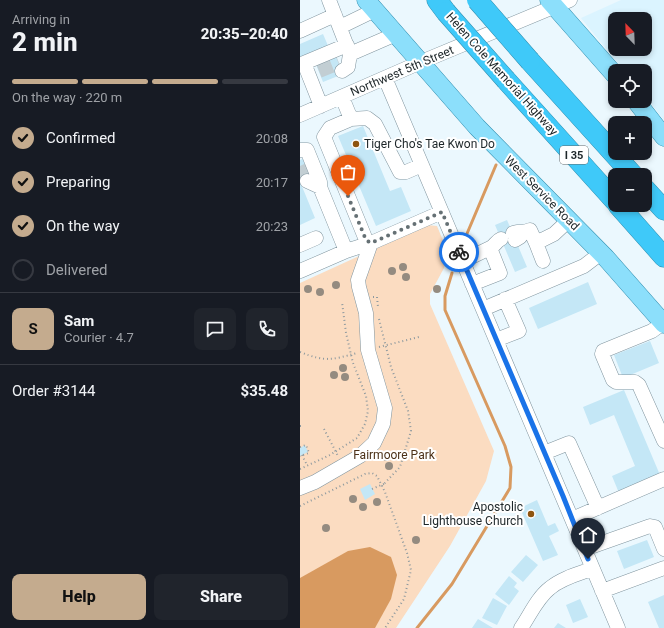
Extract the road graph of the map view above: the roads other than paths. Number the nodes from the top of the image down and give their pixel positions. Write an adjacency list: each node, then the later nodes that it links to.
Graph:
1 (329, 0): 6 (street)
2 (477, 0): 22 (highway, I 35, bridge)
3 (558, 2): 10 (street, Northwest 5th Street); 11 (main road)
4 (371, 5): 6 (street); 8 (main road, West Service Road)
5 (442, 6): 25 (highway, Helen Cole Memorial Highway / I 35, bridge)
6 (337, 21): 7 (street); 9 (street)
7 (300, 31)
8 (396, 34): 9 (street); 10 (main road, West Service Road)
9 (346, 58): 12 (street)
10 (421, 62): 13 (street, Northwest 5th Street); 30 (main road, West Service Road)
11 (608, 66)
12 (311, 73): 15 (street)
13 (386, 78): 14 (street, Northwest 5th Street); 21 (street)
14 (342, 97): 15 (street, Northwest 5th Street); 18 (street)
15 (321, 106): 17 (street, Northwest 5th Street)
16 (641, 108): 19 (main road)
17 (300, 115)
18 (351, 119): 21 (street); 33 (street)
19 (664, 137)
20 (300, 150): 24 (street)
21 (422, 165): 28 (street)
22 (627, 168)
23 (307, 181): 24 (street)
24 (320, 187): 36 (street)
25 (608, 193)
26 (652, 197): 27 (highway)
27 (664, 210)
28 (442, 212): 33 (street); 39 (street)
29 (624, 212): 38 (highway)
30 (569, 220): 34 (street); 37 (main road, West Service Road)
31 (316, 238): 35 (street)
32 (506, 240): 34 (street); 39 (street); 42 (street)
33 (371, 243): 36 (street); 50 (street)
34 (536, 243): 40 (street)
35 (300, 245)
36 (346, 251): 41 (street)
37 (601, 253): 43 (street); 45 (main road, West Service Road)
38 (664, 257)
39 (462, 258): 42 (street)
40 (543, 261)
41 (300, 271)
42 (472, 284): 44 (street)
43 (505, 299): 44 (street); 46 (street)
44 (483, 309): 46 (street)
45 (664, 323): 47 (street)
46 (496, 340): 48 (street)
47 (664, 441)
48 (544, 453): 51 (street); 52 (street)
49 (664, 479): 51 (street)
50 (300, 488)
51 (598, 508): 52 (street)
52 (572, 519): 53 (street)
53 (584, 549): 54 (street); 56 (street)
54 (664, 549)
55 (664, 568): 57 (street)
56 (592, 569): 57 (street); 58 (street)
57 (602, 591): 59 (street)
58 (521, 628)
59 (618, 628)

